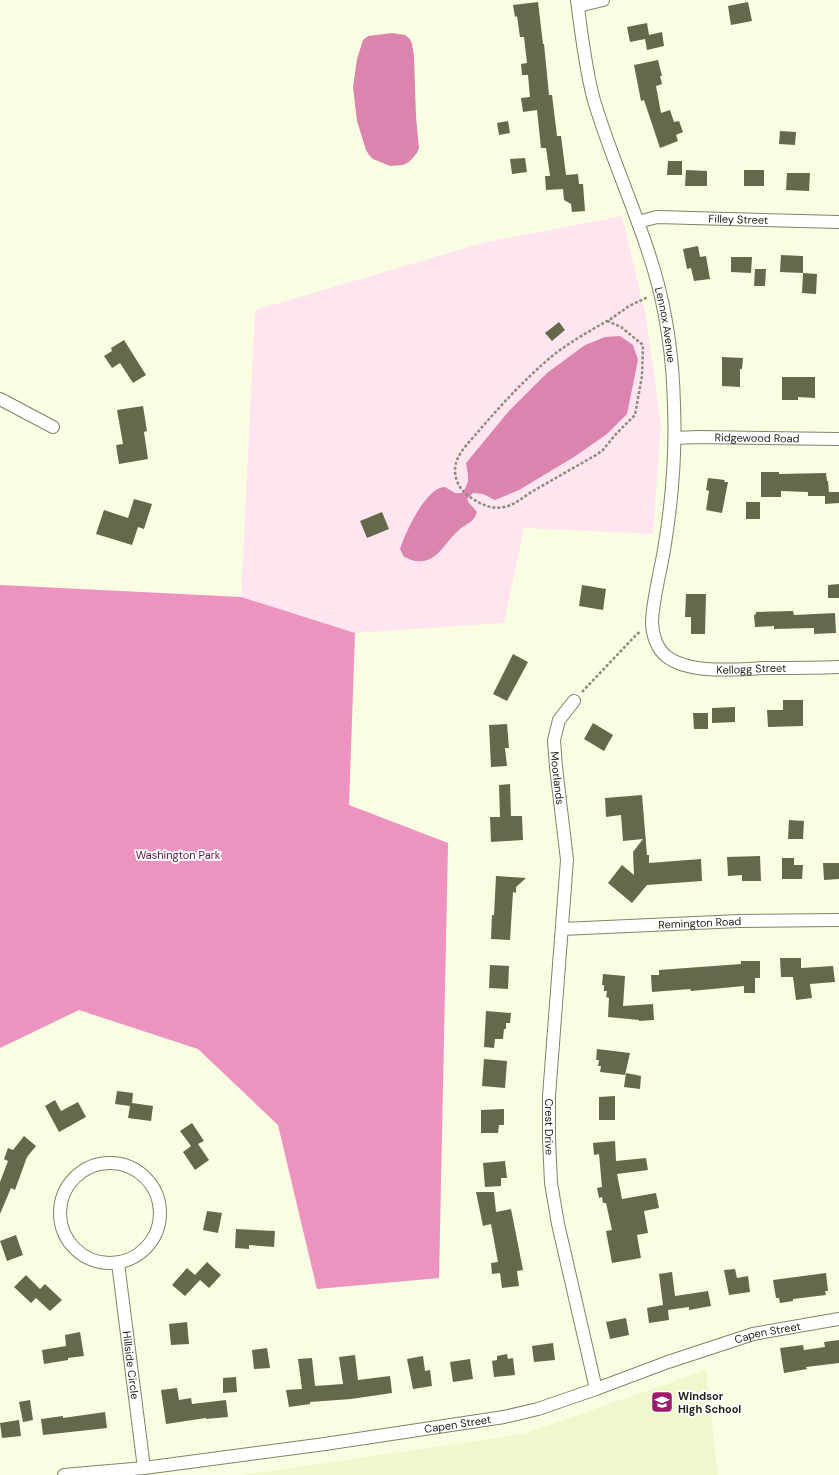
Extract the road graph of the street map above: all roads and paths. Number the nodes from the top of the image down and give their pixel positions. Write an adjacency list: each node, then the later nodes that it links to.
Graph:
1 (603, 0): 2 (street)
2 (577, 3): 3 (street, Lennox Avenue)
3 (638, 222): 4 (street, Filley Street); 5 (street, Lennox Avenue)
4 (839, 222)
5 (660, 293): 6 (path); 9 (street, Lennox Avenue)
6 (608, 322): 6 (path)
7 (0, 399): 8 (street)
8 (53, 427)
9 (675, 438): 10 (street, Ridgewood Road); 12 (street, Lennox Avenue)
10 (839, 439)
11 (632, 640): 14 (path)
12 (666, 656): 13 (street, Kellogg Street)
13 (839, 667)
14 (574, 701): 15 (street, Moorlands)
15 (567, 860): 17 (street, Crest Drive)
16 (839, 920): 17 (street, Remington Road)
17 (562, 929): 20 (street, Crest Drive)
18 (118, 1263): 18 (street); 21 (street, Hillside Circle)
19 (839, 1319): 20 (street, Capen Street)
20 (596, 1389): 21 (street, Capen Street)
21 (144, 1468): 22 (street, Capen Street)
22 (64, 1475)

